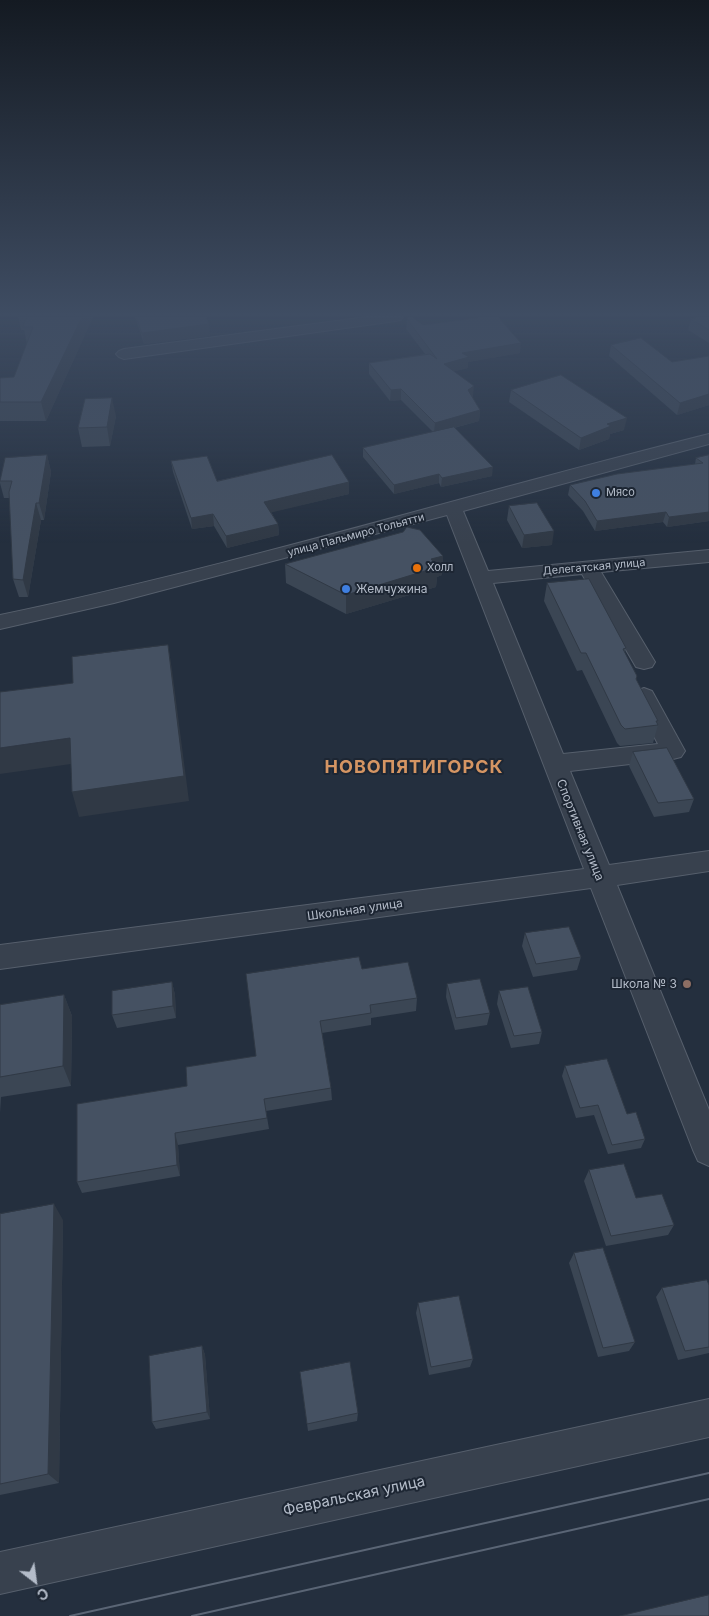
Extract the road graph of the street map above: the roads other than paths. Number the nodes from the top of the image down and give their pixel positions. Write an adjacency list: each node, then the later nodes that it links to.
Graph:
1 (709, 439): 2 (street, улица Пальмиро Тольятти)
2 (453, 508): 5 (street, Спортивная улица); 6 (street, улица Пальмиро Тольятти)
3 (709, 556): 4 (street, Делегатская улица)
4 (588, 568): 5 (street, Делегатская улица); 7 (street)
5 (480, 578): 9 (street, Спортивная улица)
6 (0, 622)
7 (644, 662)
8 (644, 696): 9 (street)
9 (554, 764): 11 (street, Спортивная улица)
10 (709, 861): 11 (street, Школьная улица)
11 (599, 877): 12 (street, Школьная улица); 13 (street, Спортивная улица)
12 (0, 957)
13 (709, 1150)
14 (709, 1418): 15 (street, Февральская улица)
15 (0, 1573)

